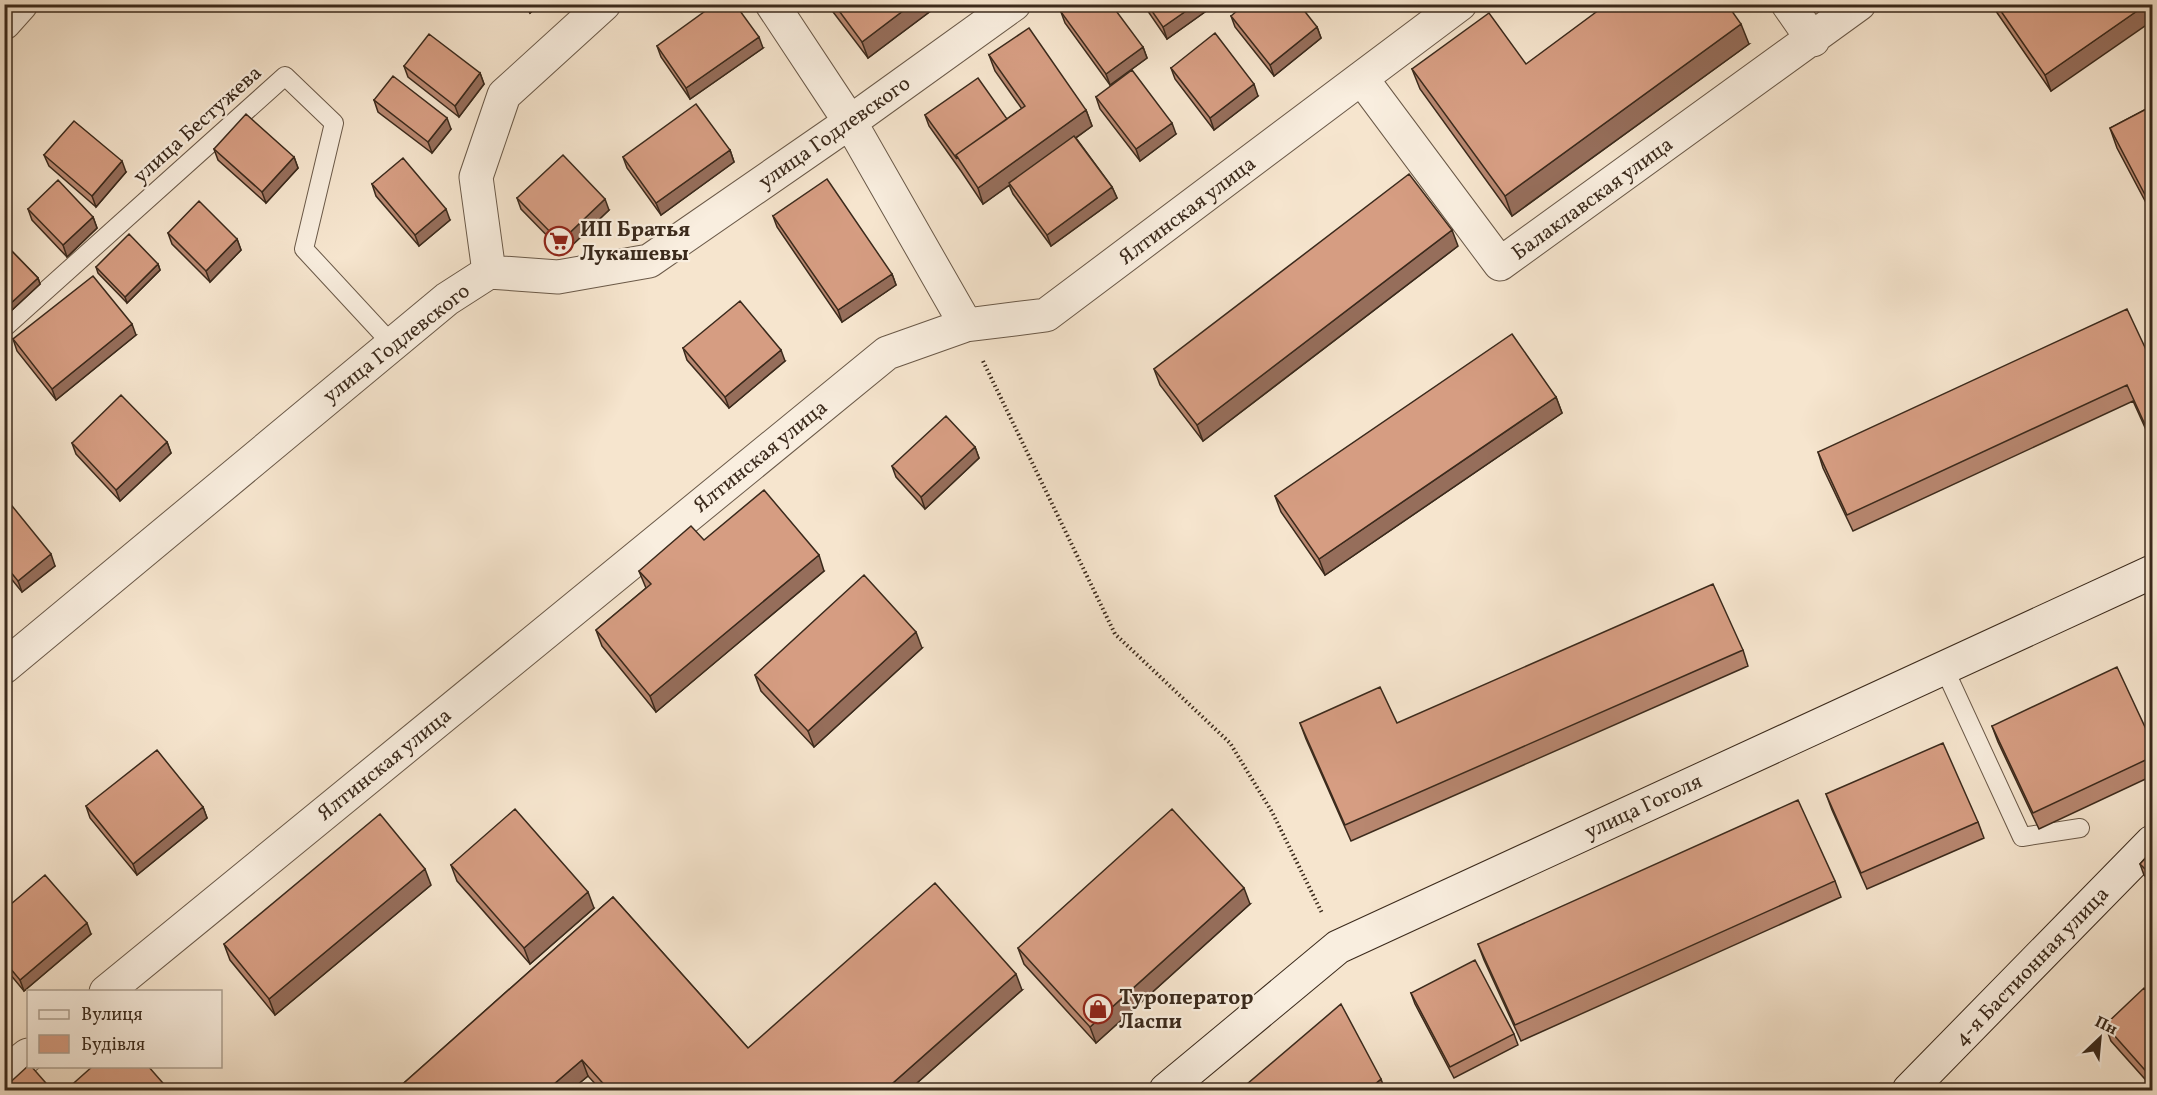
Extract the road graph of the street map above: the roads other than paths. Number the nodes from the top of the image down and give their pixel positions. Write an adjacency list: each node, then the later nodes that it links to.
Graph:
1 (21, 4): 8 (street)
2 (604, 4): 12 (street)
3 (772, 4): 11 (street)
4 (1014, 4): 11 (street, улица Годлевского)
5 (1460, 4): 10 (street, Ялтинская улица)
6 (1788, 4): 9 (street)
7 (1859, 4): 9 (street, Балаклавская улица)
8 (4, 23)
9 (1813, 40): 10 (street, Балаклавская улица)
10 (1362, 79): 13 (street, Ялтинская улица)
11 (850, 122): 12 (street, улица Годлевского); 13 (street)
12 (489, 272): 15 (street, улица Годлевского)
13 (966, 325): 21 (street, Ялтинская улица)
14 (4, 328): 15 (lane, улица Бестужева)
15 (392, 344): 17 (street, улица Годлевского)
16 (2152, 572): 18 (street, улица Гоголя)
17 (4, 667)
18 (1944, 668): 19 (lane); 24 (street, улица Гоголя)
19 (2080, 828)
20 (2152, 842): 25 (street, 4-я Бастионная улица)
21 (108, 990)
22 (27, 1056): 23 (street)
23 (4, 1074)
24 (1166, 1090)
25 (1909, 1090)

